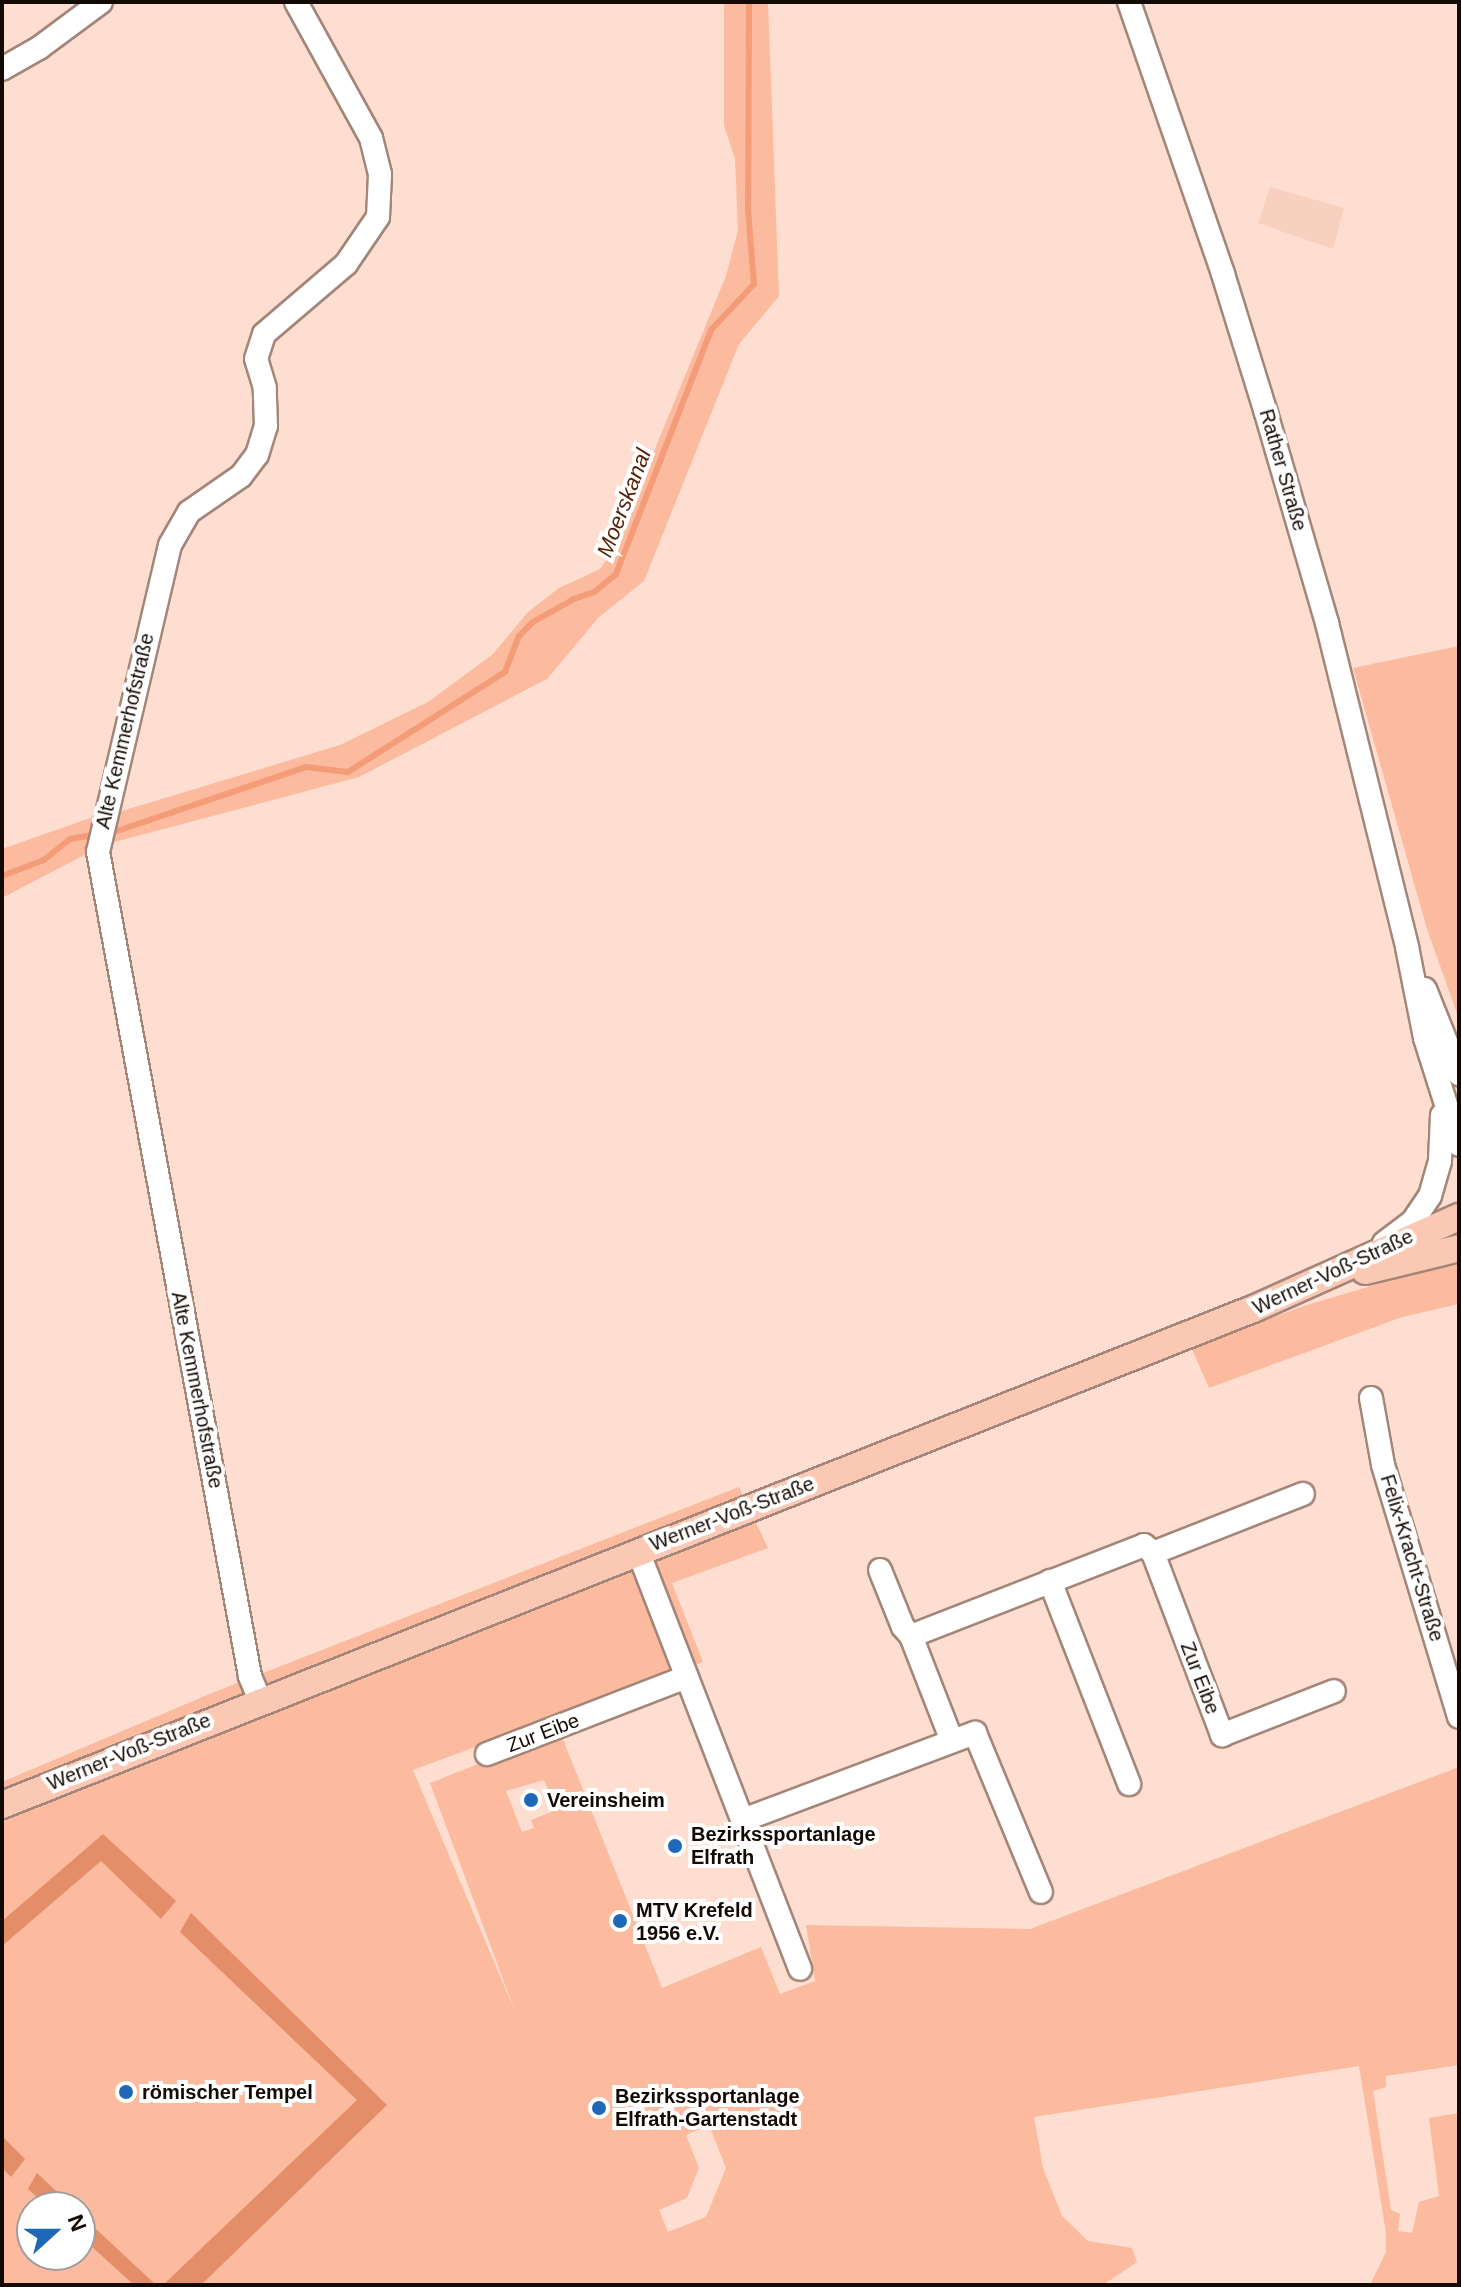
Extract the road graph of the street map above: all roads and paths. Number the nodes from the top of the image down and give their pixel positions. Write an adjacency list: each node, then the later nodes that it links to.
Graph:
1 (101, 2): 4 (street)
2 (296, 2): 21 (street, Alte Kemmerhofstraße)
3 (1129, 2): 5 (street, Rather Straße)
4 (2, 69)
5 (1407, 947): 6 (street, Rather Straße); 7 (street, Rather Straße)
6 (1459, 1074)
7 (1442, 1094): 8 (street, Rather Straße); 11 (street, Rather Straße)
8 (1459, 1145)
9 (1459, 1217): 11 (main road, Werner-Voß-Straße)
10 (1459, 1248): 11 (main road)
11 (1334, 1275): 14 (main road, Werner-Voß-Straße)
12 (1371, 1398): 22 (street, Felix-Kracht-Straße)
13 (1303, 1494): 15 (street)
14 (638, 1551): 19 (street); 21 (main road, Werner-Voß-Straße)
15 (1153, 1553): 17 (street); 20 (street, Zur Eibe)
16 (880, 1570): 18 (street)
17 (1050, 1581): 18 (street); 25 (street)
18 (911, 1636): 23 (street)
19 (687, 1677): 24 (street, Zur Eibe); 27 (street)
20 (1334, 1691)
21 (260, 1700): 26 (main road, Werner-Voß-Straße)
22 (1459, 1717)
23 (952, 1741): 27 (street); 28 (street)
24 (487, 1754)
25 (1129, 1784)
26 (2, 1805)
27 (743, 1820): 29 (street)
28 (1041, 1892)
29 (800, 1969)

